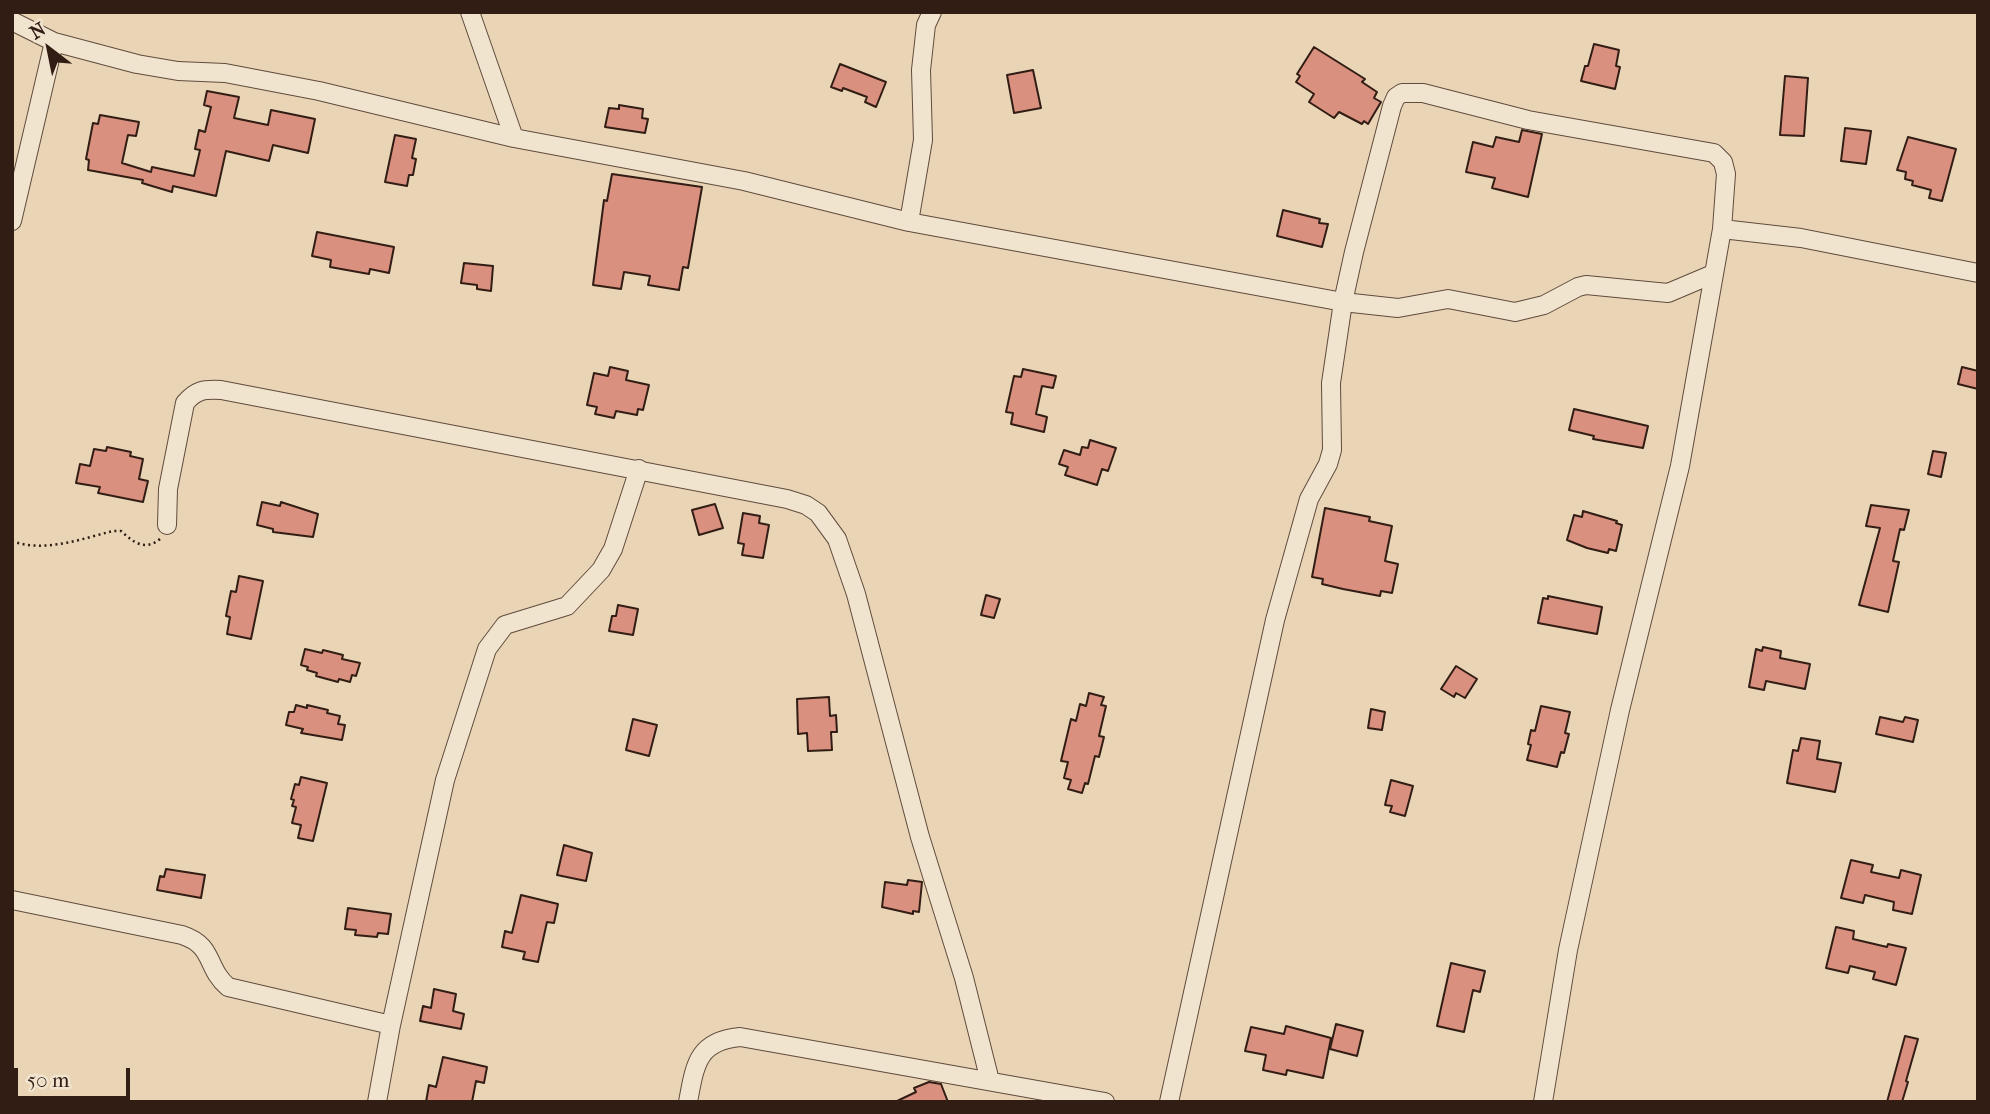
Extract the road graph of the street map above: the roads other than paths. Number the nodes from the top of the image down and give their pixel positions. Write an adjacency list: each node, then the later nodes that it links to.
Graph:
1 (470, 12): 5 (street)
2 (932, 12): 7 (street)
3 (12, 21): 4 (street)
4 (54, 41): 5 (street); 6 (street)
5 (514, 138): 7 (street)
6 (12, 220)
7 (909, 222): 11 (street)
8 (1722, 229): 9 (street); 10 (street); 11 (street)
9 (1978, 273)
10 (1713, 274): 11 (street); 21 (street)
11 (1343, 302): 20 (street)
12 (639, 469): 13 (street); 15 (street); 16 (street)
13 (167, 525)
14 (12, 900): 15 (street)
15 (391, 1025): 17 (street)
16 (990, 1082): 18 (street); 19 (street)
17 (377, 1102)
18 (688, 1102)
19 (1105, 1102)
20 (1169, 1102)
21 (1543, 1102)

